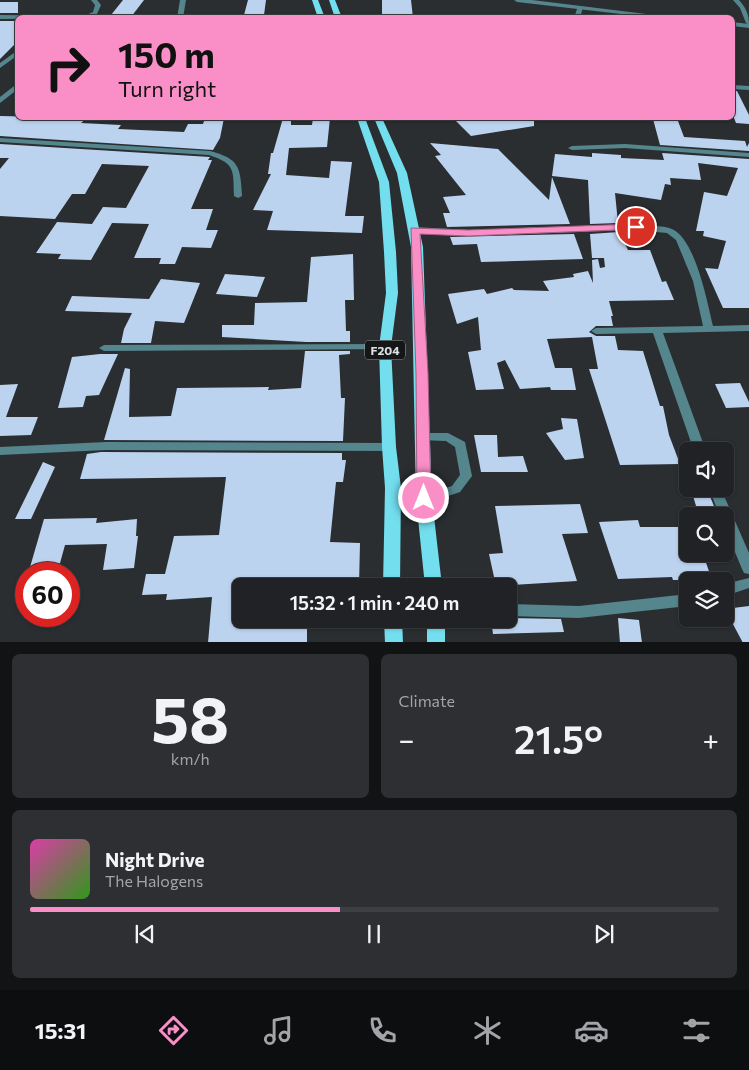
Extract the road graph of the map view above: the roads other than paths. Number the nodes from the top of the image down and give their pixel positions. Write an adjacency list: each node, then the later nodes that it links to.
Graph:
1 (94, 0): 8 (street)
2 (183, 0): 9 (street)
3 (315, 0): 10 (main road)
4 (332, 0): 11 (main road)
5 (517, 0): 7 (street)
6 (736, 0): 17 (street)
7 (580, 7): 12 (street); 13 (street)
8 (90, 15)
9 (180, 15)
10 (321, 15)
11 (338, 15)
12 (578, 15)
13 (650, 15)
14 (0, 17): 15 (street)
15 (15, 17)
16 (735, 24): 17 (street)
17 (749, 25)
18 (15, 57): 19 (street)
19 (0, 66)
20 (15, 88): 23 (street)
21 (735, 88): 22 (street)
22 (749, 90)
23 (0, 101)
24 (362, 120): 35 (main road, F204)
25 (379, 120): 30 (main road, F204)
26 (0, 140): 29 (street)
27 (572, 148): 28 (street)
28 (749, 155)
29 (238, 196)
30 (414, 230): 31 (street); 37 (main road, F204)
31 (708, 328): 32 (street); 33 (street)
32 (749, 328)
33 (657, 330): 34 (street); 38 (street)
34 (596, 331)
35 (385, 347): 36 (street); 39 (main road, F204)
36 (104, 348)
37 (423, 437): 42 (main road, F204); 42 (street)
38 (697, 442)
39 (389, 447): 40 (street); 44 (main road, F204)
40 (0, 451)
41 (719, 497): 43 (street)
42 (424, 498): 45 (main road, F204)
43 (749, 569)
44 (392, 578)
45 (433, 578)
46 (749, 583): 47 (street)
47 (734, 587)
48 (679, 601): 49 (street)
49 (517, 610)
50 (393, 628): 52 (main road)
51 (436, 628): 53 (main road)
52 (394, 642)
53 (436, 642)

